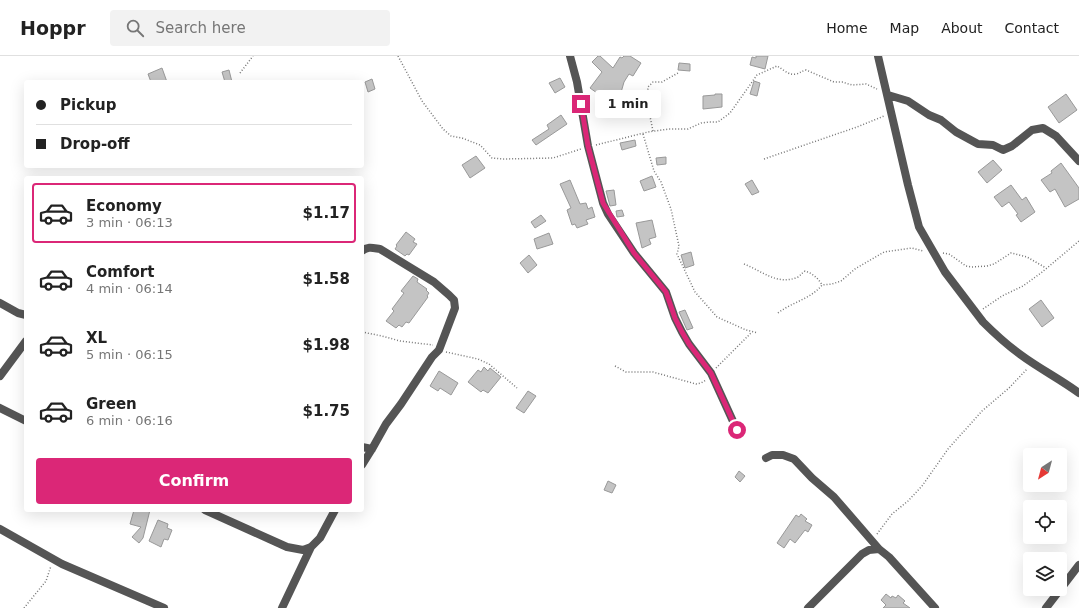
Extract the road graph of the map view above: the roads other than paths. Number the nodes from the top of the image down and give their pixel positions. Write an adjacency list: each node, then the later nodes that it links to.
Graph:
1 (570, 56): 13 (street)
2 (878, 56): 3 (street)
3 (888, 95): 4 (street); 10 (street)
4 (1079, 161)
5 (364, 250): 15 (street)
6 (0, 303): 7 (street)
7 (24, 314)
8 (24, 343): 9 (street)
9 (0, 376)
10 (1079, 393)
11 (0, 408): 12 (street)
12 (24, 420)
13 (737, 430)
14 (364, 447): 15 (street)
15 (372, 449): 17 (street)
16 (766, 458): 22 (street)
17 (364, 462)
18 (209, 512): 21 (street)
19 (334, 512): 21 (street)
20 (0, 529): 24 (street)
21 (311, 547): 25 (street)
22 (879, 549): 26 (street); 27 (street)
23 (1079, 565): 28 (street)
24 (164, 608)
25 (282, 608)
26 (808, 608)
27 (935, 608)
28 (1046, 608)

